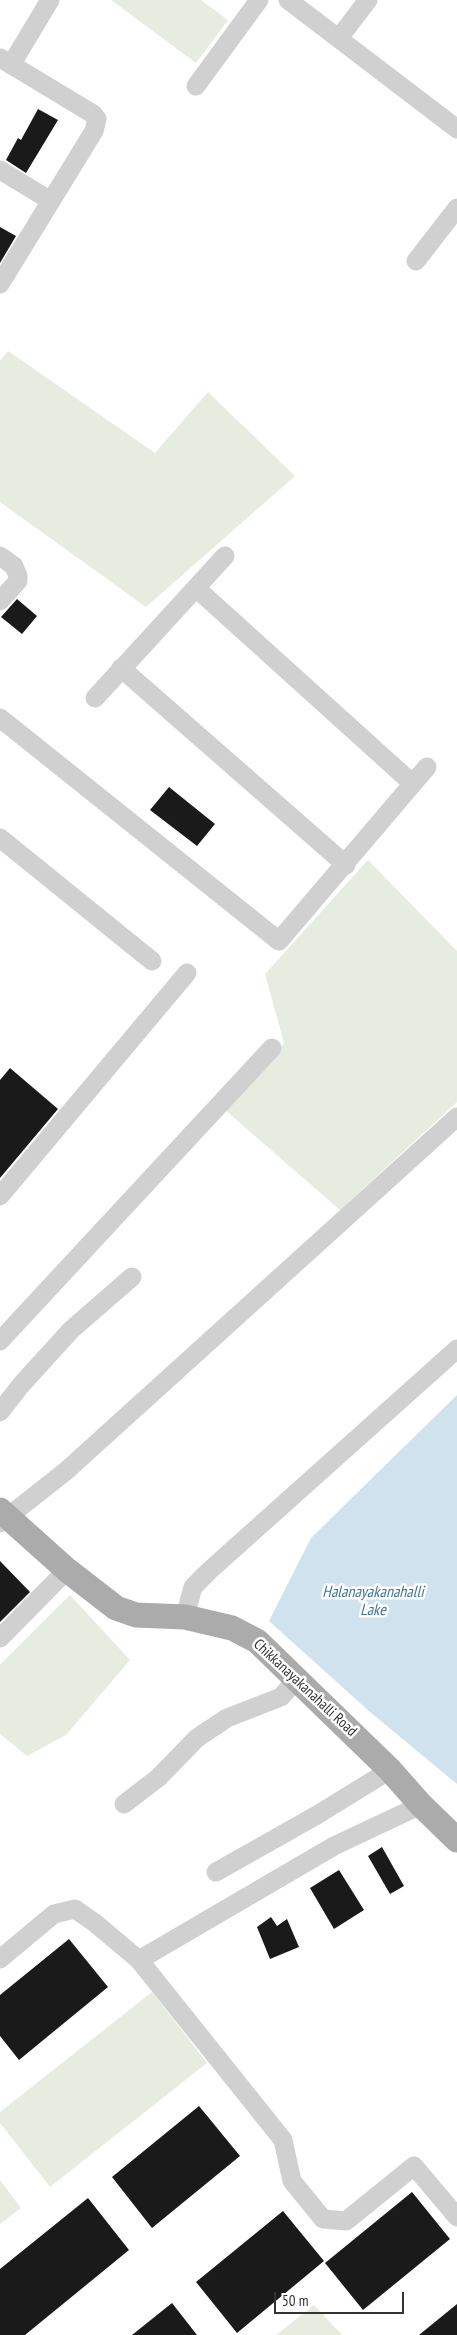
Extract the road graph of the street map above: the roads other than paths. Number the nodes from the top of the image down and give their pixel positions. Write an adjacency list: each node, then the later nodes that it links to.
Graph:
1 (50, 0): 6 (street)
2 (259, 0): 7 (street)
3 (288, 0): 5 (street)
4 (368, 0): 5 (street)
5 (339, 38): 8 (street)
6 (6, 61): 10 (street)
7 (196, 86)
8 (457, 129)
9 (0, 170): 10 (street)
10 (51, 201): 13 (street)
11 (457, 208): 12 (street)
12 (416, 261)
13 (2, 276)
14 (0, 556): 17 (street)
15 (225, 556): 16 (street)
16 (196, 588): 18 (street); 22 (street)
17 (0, 601)
18 (121, 668): 19 (street); 24 (street)
19 (95, 698)
20 (0, 718): 24 (street)
21 (426, 767): 22 (street)
22 (413, 784): 24 (street)
23 (0, 838): 25 (street)
24 (346, 865)
25 (152, 961)
26 (187, 973): 29 (street)
27 (272, 1048): 31 (street)
28 (457, 1117): 34 (street)
29 (0, 1196)
30 (132, 1277): 33 (street)
31 (0, 1341)
32 (457, 1349): 36 (street)
33 (0, 1412)
34 (2, 1516): 35 (main road, Chikkanayakanahalli Road)
35 (67, 1570): 36 (main road, Chikkanayakanahalli Road); 37 (street)
36 (185, 1617): 38 (main road, Chikkanayakanahalli Road)
37 (0, 1638)
38 (297, 1679): 39 (main road, Chikkanayakanahalli Road); 40 (street)
39 (390, 1770): 41 (main road, Chikkanayakanahalli Road); 43 (street)
40 (124, 1804)
41 (421, 1805): 42 (main road, Chikkanayakanahalli Road); 45 (street)
42 (457, 1840)
43 (216, 1872)
44 (0, 1959): 45 (street)
45 (139, 1960): 46 (street)
46 (457, 2217)

